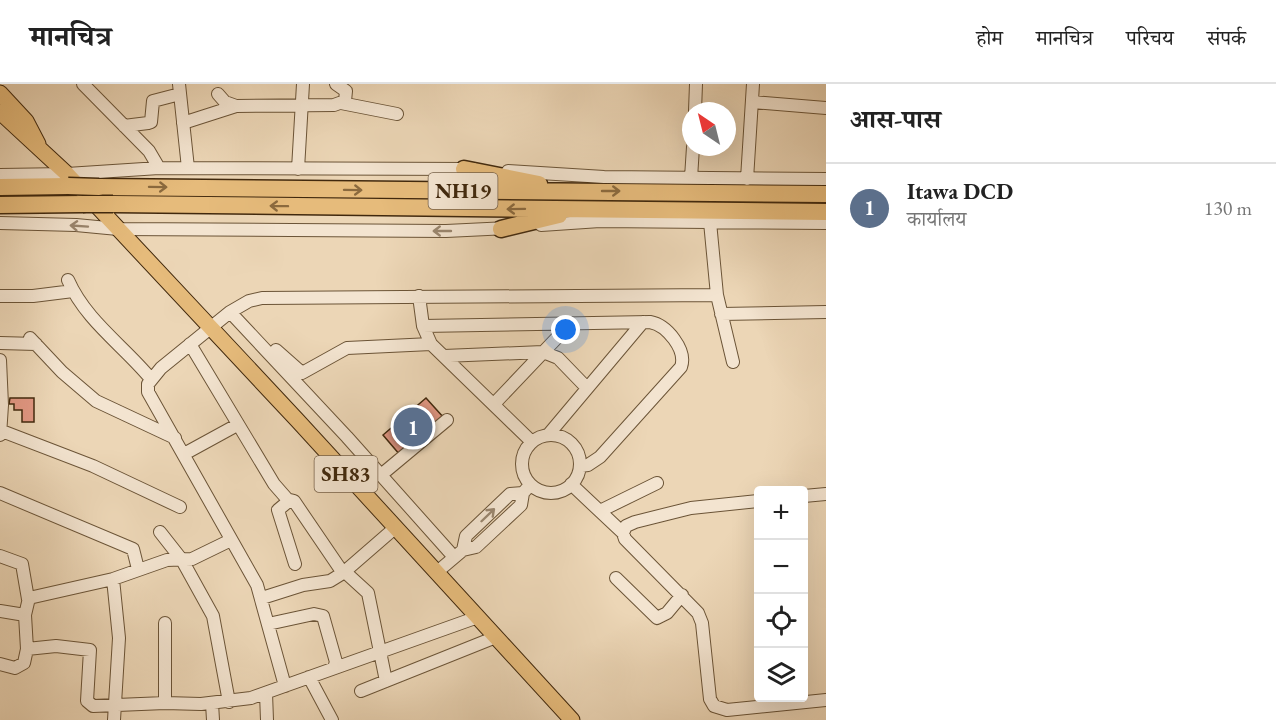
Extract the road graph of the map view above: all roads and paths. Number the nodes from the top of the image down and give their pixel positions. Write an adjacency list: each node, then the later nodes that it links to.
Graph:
1 (83, 84): 18 (street)
2 (303, 84): 13 (street)
3 (336, 84): 11 (street)
4 (696, 84): 9 (street)
5 (753, 84): 10 (street)
6 (179, 89): 17 (street); 18 (street)
7 (0, 93): 19 (main road, SH83)
8 (218, 94): 12 (street)
9 (695, 102)
10 (752, 102): 14 (street); 27 (street)
11 (341, 104): 13 (street); 16 (street)
12 (236, 106): 13 (street); 17 (street)
13 (302, 106): 23 (street)
14 (826, 108)
15 (0, 112): 19 (main road, SH83)
16 (398, 114)
17 (183, 123): 22 (street)
18 (124, 126): 21 (street)
19 (41, 149): 29 (main road, SH83)
20 (692, 156): 26 (street)
21 (159, 168): 22 (street); 29 (street)
22 (188, 168): 23 (street)
23 (298, 169): 24 (street)
24 (464, 169): 26 (street); 31 (highway)
25 (0, 175): 29 (street)
26 (691, 178): 27 (street)
27 (747, 179): 28 (street)
28 (826, 179)
29 (67, 180): 30 (highway, NH19); 31 (highway, NH19, one-way to 31, bridge); 39 (main road, SH83)
30 (0, 187)
31 (576, 191): 32 (highway, NH19, one-way to 32)
32 (826, 194)
33 (0, 205): 34 (highway, NH19, one-way to 33, bridge)
34 (592, 208): 35 (highway, NH19); 40 (highway)
35 (826, 212)
36 (710, 222): 38 (street); 40 (street); 41 (street)
37 (0, 223): 39 (street, one-way to 37)
38 (826, 223)
39 (118, 229): 40 (street, one-way to 39); 50 (main road, SH83)
40 (501, 229)
41 (717, 295): 43 (street); 46 (street)
42 (0, 296): 58 (street)
43 (419, 296): 44 (street); 49 (street)
44 (233, 310): 50 (street); 53 (street); 69 (street)
45 (826, 312): 46 (street)
46 (722, 315): 57 (street)
47 (643, 322): 48 (street); 59 (street); 68 (street)
48 (571, 323): 49 (street); 54 (street)
49 (423, 326): 53 (street)
50 (209, 328): 52 (street); 80 (main road, SH83)
51 (0, 344): 65 (street)
52 (190, 344): 58 (street); 62 (street)
53 (431, 344): 55 (street)
54 (543, 352): 55 (street); 59 (street); 60 (street)
55 (444, 356): 60 (street)
56 (0, 360): 63 (street)
57 (733, 362)
58 (151, 379): 65 (street)
59 (587, 388): 64 (street)
60 (494, 405): 66 (street)
61 (447, 420): 69 (street)
62 (237, 425): 67 (street); 76 (street)
63 (1, 433): 78 (street)
64 (548, 435): 66 (street); 68 (street)
65 (175, 438): 67 (street)
66 (532, 442): 72 (street)
67 (184, 454): 83 (street)
68 (580, 466): 71 (street)
69 (381, 475): 84 (street)
70 (657, 483): 79 (street)
71 (571, 488): 72 (street); 79 (street)
72 (527, 489): 84 (street)
73 (0, 493): 88 (street)
74 (826, 494): 75 (street)
75 (808, 496)
76 (288, 500): 87 (street); 90 (street)
77 (754, 502): 82 (street)
78 (180, 507)
79 (600, 511): 82 (street)
80 (396, 527): 89 (main road, SH83); 90 (street)
81 (160, 532): 86 (street)
82 (623, 533): 93 (street)
83 (231, 540): 86 (street); 94 (street)
84 (458, 553): 89 (street)
85 (0, 556): 95 (street)
86 (182, 560): 88 (street); 112 (street)
87 (295, 564)
88 (138, 569): 92 (street)
89 (437, 572): 98 (main road, SH83)
90 (344, 573): 94 (street); 103 (street)
91 (616, 578): 93 (street)
92 (113, 579): 95 (street); 115 (street)
93 (682, 595): 111 (street)
94 (262, 598): 100 (street)
95 (28, 599): 97 (street)
96 (0, 611): 97 (street)
97 (25, 615): 102 (street)
98 (478, 617): 101 (main road, SH83); 103 (street)
99 (165, 623): 113 (street)
100 (268, 624): 105 (street); 108 (street)
101 (496, 637): 107 (street); 120 (main road, SH83)
102 (27, 649): 104 (street); 115 (street)
103 (381, 652): 105 (street); 107 (street)
104 (0, 664)
105 (334, 668): 106 (street)
106 (309, 677): 108 (street); 119 (street)
107 (386, 681): 109 (street)
108 (285, 686): 110 (street)
109 (361, 691)
110 (266, 693): 112 (street); 118 (street)
111 (826, 700)
112 (229, 702): 114 (street)
113 (165, 703): 114 (street); 115 (street)
114 (212, 704): 117 (street)
115 (115, 705): 116 (street)
116 (114, 720)
117 (213, 720)
118 (267, 720)
119 (332, 720)
120 (572, 720)

